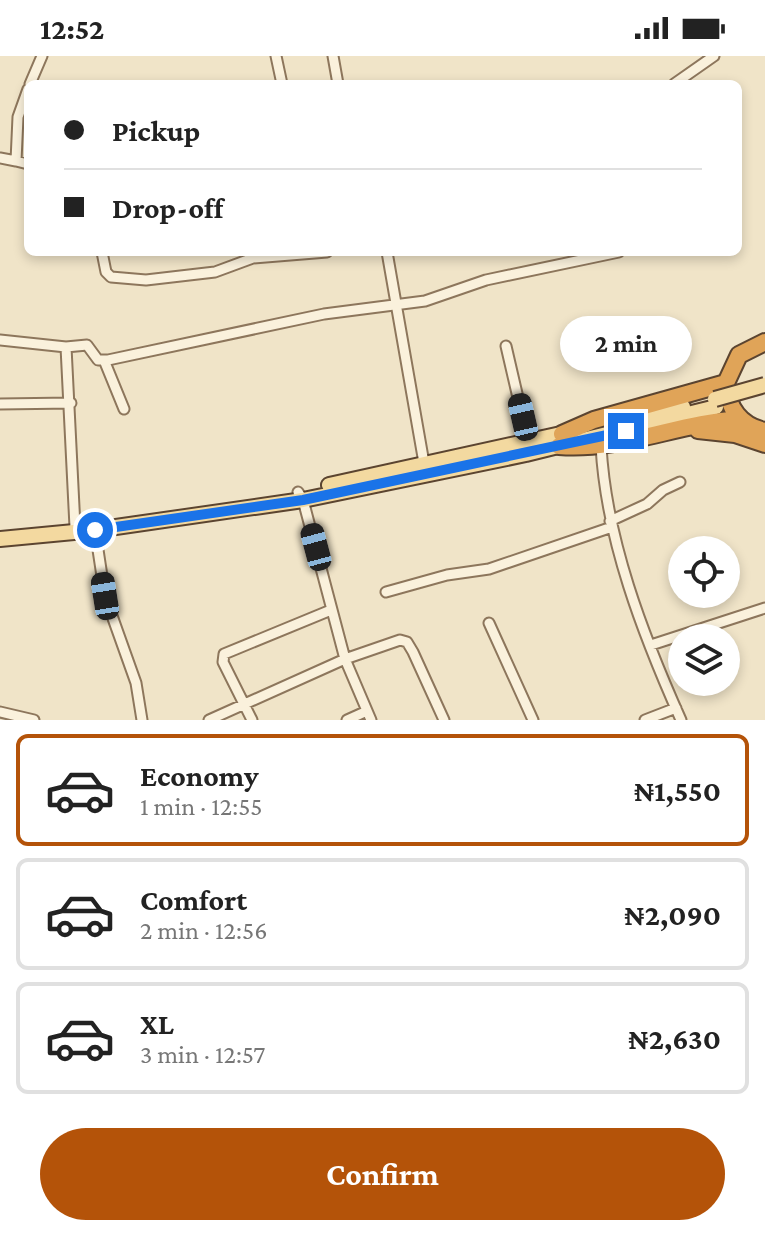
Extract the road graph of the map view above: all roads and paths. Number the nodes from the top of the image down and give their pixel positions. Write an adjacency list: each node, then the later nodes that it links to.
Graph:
1 (42, 56): 5 (street)
2 (276, 56): 6 (street)
3 (333, 56): 7 (street)
4 (714, 56): 8 (street)
5 (32, 80)
6 (281, 80)
7 (337, 80)
8 (680, 80)
9 (24, 100): 11 (street)
10 (0, 158): 11 (street)
11 (16, 161): 12 (street)
12 (24, 163)
13 (103, 256): 14 (street)
14 (278, 256)
15 (388, 256): 17 (street)
16 (600, 256): 17 (street)
17 (395, 304): 22 (street); 36 (street)
18 (0, 340): 21 (street)
19 (765, 342): 23 (highway)
20 (506, 346): 34 (street)
21 (66, 347): 22 (street); 26 (street)
22 (104, 360): 29 (street)
23 (726, 383): 30 (highway); 33 (highway)
24 (765, 385): 27 (main road, bridge)
25 (765, 394): 27 (main road)
26 (71, 403): 28 (street); 40 (street)
27 (715, 403): 33 (main road)
28 (0, 404)
29 (124, 409)
30 (740, 419): 31 (highway); 32 (highway)
31 (677, 429): 32 (highway); 35 (highway)
32 (762, 436)
33 (560, 440): 34 (main road); 35 (highway); 38 (main road)
34 (528, 441): 36 (main road)
35 (601, 446): 39 (street)
36 (424, 463): 38 (main road)
37 (680, 482): 39 (street)
38 (301, 496): 40 (main road); 41 (main road); 45 (street)
39 (611, 524): 43 (street); 47 (street)
40 (75, 527): 42 (main road)
41 (95, 530): 42 (main road); 54 (street)
42 (0, 537)
43 (386, 592)
44 (765, 608): 47 (street)
45 (331, 610): 48 (street); 49 (street)
46 (489, 623): 59 (street)
47 (651, 645): 50 (street)
48 (345, 659): 49 (street); 52 (street); 58 (street)
49 (245, 704): 55 (street); 56 (street)
50 (676, 708): 60 (street); 61 (street)
51 (0, 712): 53 (street)
52 (369, 716): 57 (street)
53 (34, 720)
54 (142, 720)
55 (209, 720)
56 (252, 720)
57 (347, 720)
58 (444, 720)
59 (533, 720)
60 (645, 720)
61 (681, 720)

